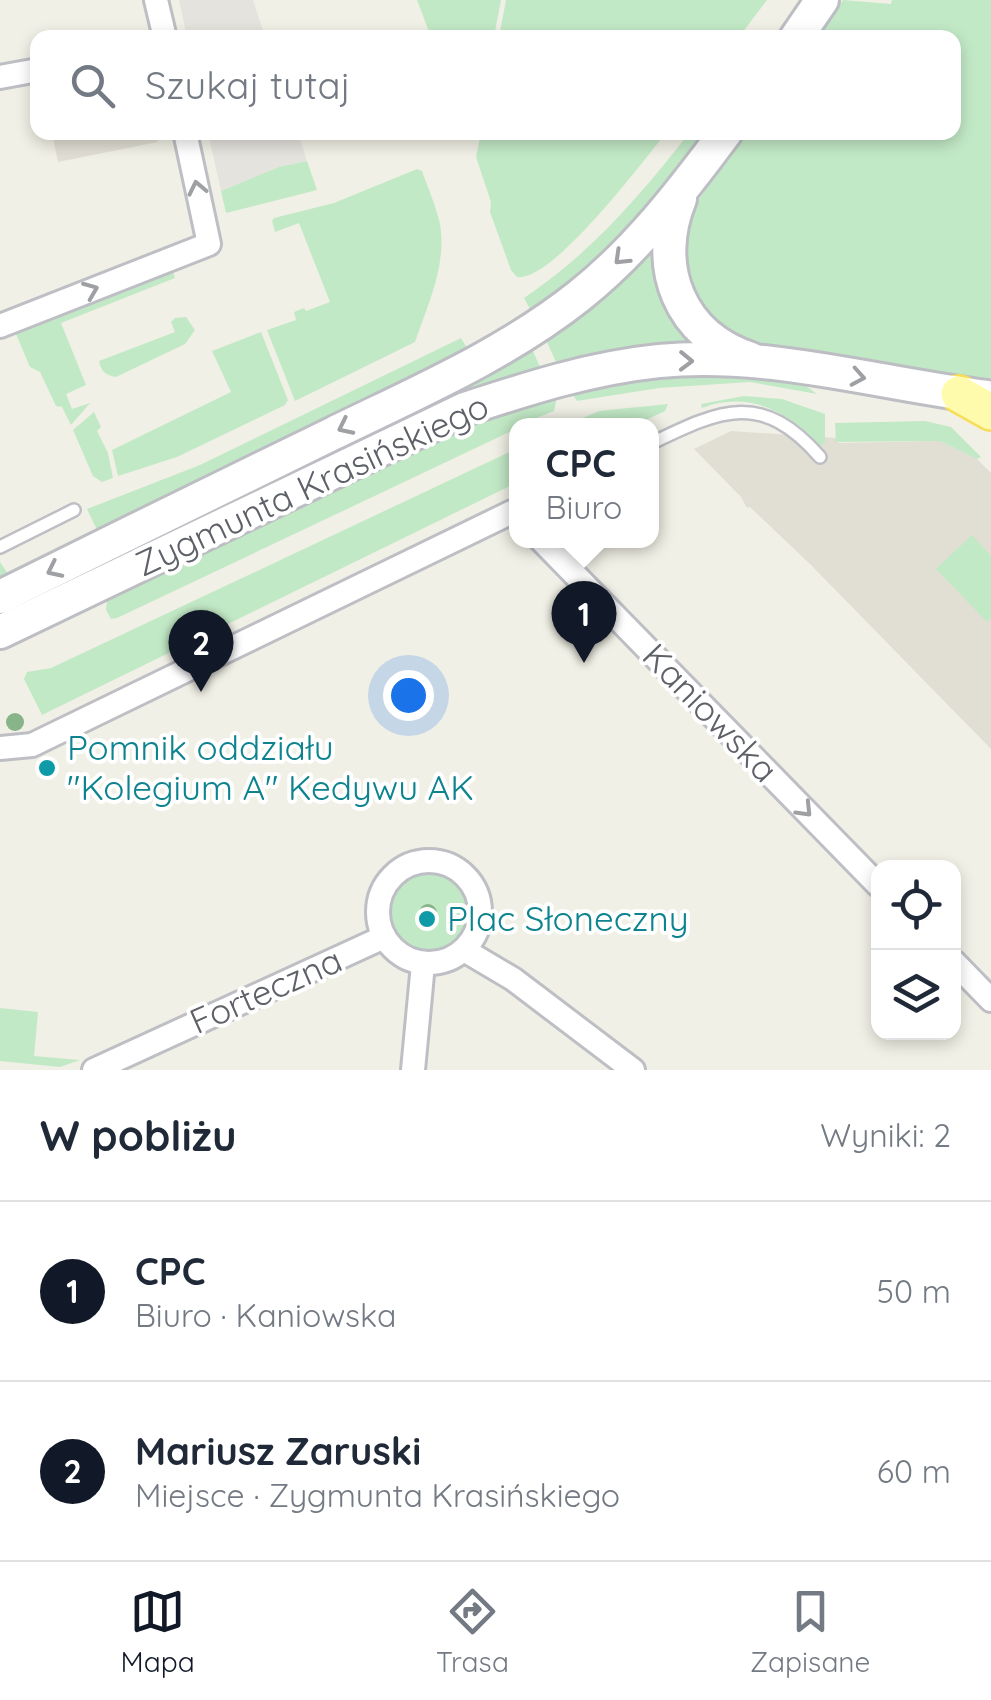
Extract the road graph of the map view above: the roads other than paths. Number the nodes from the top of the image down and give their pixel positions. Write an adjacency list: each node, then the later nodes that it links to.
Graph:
1 (156, 0): 3 (street)
2 (822, 0): 4 (main road)
3 (163, 30)
4 (801, 30)
5 (30, 71): 6 (street)
6 (0, 77)
7 (188, 140): 10 (street, one-way to 7)
8 (720, 140): 9 (main road, Zygmunta Krasińskiego)
9 (686, 186): 11 (main road); 20 (main road, Zygmunta Krasińskiego, one-way to 20)
10 (0, 326)
11 (761, 362): 12 (main road, Zygmunta Krasińskiego, one-way to 12); 21 (main road, Zygmunta Krasińskiego, one-way to 11)
12 (975, 396): 13 (main road)
13 (991, 412)
14 (659, 440): 15 (lane)
15 (820, 457)
16 (74, 510): 18 (lane)
17 (509, 515): 22 (street)
18 (0, 547)
19 (549, 548): 23 (street, Kaniowska, one-way to 23)
20 (0, 597)
21 (0, 632)
22 (0, 748)
23 (871, 878)
24 (384, 937): 25 (street); 26 (street); 29 (street, Forteczna)
25 (464, 950): 26 (street); 31 (street)
26 (423, 964): 30 (street)
27 (961, 969): 28 (street)
28 (991, 1000)
29 (94, 1070)
30 (412, 1070)
31 (633, 1070)

